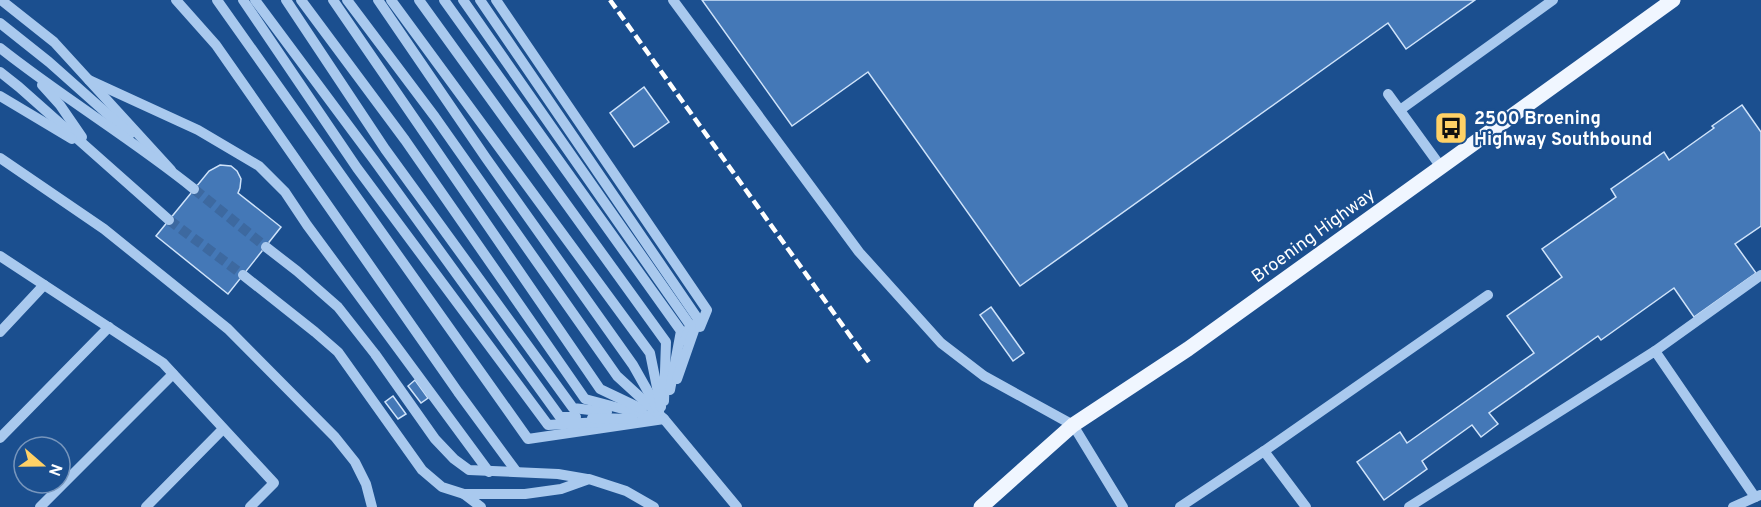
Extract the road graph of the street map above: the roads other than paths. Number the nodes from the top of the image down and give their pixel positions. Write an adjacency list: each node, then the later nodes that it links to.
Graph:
1 (1, 0): 24 (lane)
2 (176, 0): 52 (lane)
3 (217, 0): 47 (lane)
4 (243, 0): 47 (lane)
5 (255, 0): 47 (lane)
6 (286, 0): 47 (lane)
7 (301, 0): 47 (lane)
8 (333, 0): 47 (lane)
9 (347, 0): 47 (lane)
10 (378, 0): 47 (lane)
11 (391, 0): 47 (lane)
12 (419, 0): 47 (lane)
13 (444, 0): 47 (lane)
14 (463, 0): 47 (lane)
15 (480, 0): 47 (lane)
16 (496, 0): 47 (lane)
17 (673, 0): 48 (lane)
18 (1553, 0): 29 (lane)
19 (1673, 0): 33 (main road, Broening Highway)
20 (0, 23): 34 (lane)
21 (0, 48): 23 (lane)
22 (0, 72): 25 (lane)
23 (30, 72): 28 (lane); 30 (lane)
24 (89, 80): 34 (lane); 53 (lane)
25 (20, 87): 28 (lane); 31 (lane)
26 (1388, 94): 29 (lane)
27 (0, 96): 31 (lane)
28 (60, 105): 30 (lane); 31 (lane)
29 (1400, 110): 33 (lane)
30 (111, 129): 34 (lane)
31 (93, 152): 36 (lane)
32 (0, 158): 60 (lane)
33 (1441, 167): 48 (main road, Broening Highway)
34 (171, 170): 35 (lane)
35 (194, 189)
36 (170, 220)
37 (266, 247): 53 (lane)
38 (0, 256): 41 (lane)
39 (243, 275): 55 (lane)
40 (1761, 275): 45 (lane)
41 (44, 285): 43 (lane); 44 (lane)
42 (1488, 295): 51 (lane)
43 (109, 327): 46 (lane); 50 (lane)
44 (0, 332)
45 (1654, 351): 56 (lane); 68 (lane)
46 (173, 374): 49 (lane); 57 (lane)
47 (664, 419): 63 (lane)
48 (1073, 425): 64 (main road, Broening Highway); 65 (lane)
49 (223, 429): 58 (lane); 59 (lane)
50 (0, 438)
51 (1263, 451): 66 (lane); 67 (lane)
52 (516, 471): 53 (lane); 54 (lane)
53 (489, 472)
54 (589, 479): 55 (lane); 62 (lane)
55 (464, 494): 61 (lane)
56 (1758, 495): 69 (lane)
57 (40, 507)
58 (146, 507)
59 (250, 507)
60 (372, 507)
61 (481, 507)
62 (654, 507)
63 (737, 507)
64 (981, 507)
65 (1124, 507)
66 (1180, 507)
67 (1306, 507)
68 (1409, 507)
69 (1732, 507)

